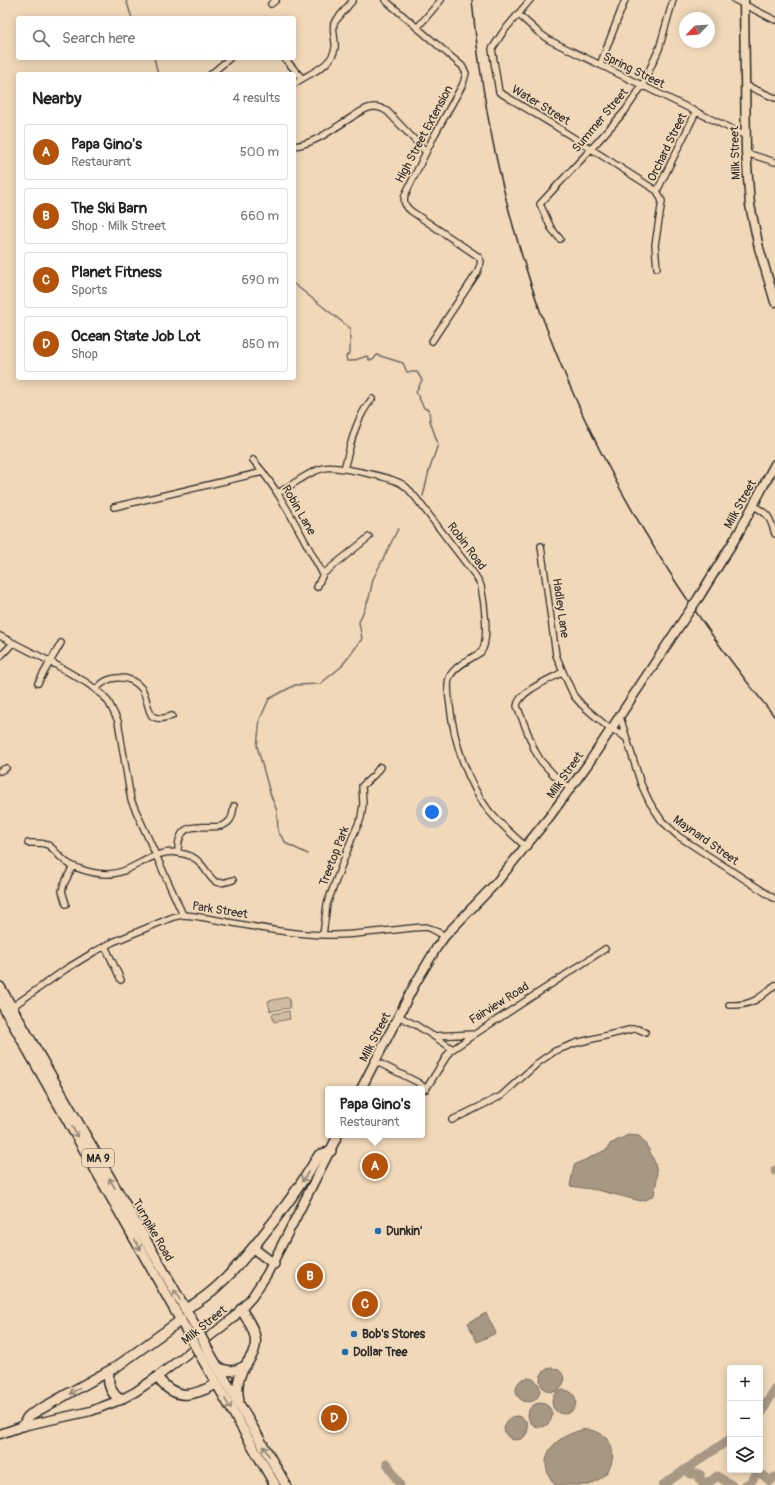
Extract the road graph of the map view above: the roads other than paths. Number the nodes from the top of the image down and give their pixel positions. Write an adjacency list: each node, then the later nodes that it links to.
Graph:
1 (276, 0): 10 (street)
2 (353, 0): 18 (street)
3 (385, 0): 13 (street)
4 (441, 0): 13 (street)
5 (530, 0): 11 (street)
6 (625, 0): 16 (street)
7 (673, 0): 21 (street, Summer Street)
8 (735, 0): 9 (street)
9 (744, 2): 12 (street); 20 (main road, Milk Street)
10 (271, 4)
11 (518, 14): 16 (street, Spring Street); 26 (street, Water Street)
12 (775, 20)
13 (417, 28): 27 (street, High Street Extension)
14 (228, 60): 17 (street)
15 (286, 60): 18 (street)
16 (600, 65): 21 (street, Spring Street)
17 (213, 72)
18 (302, 78): 19 (street)
19 (296, 82)
20 (745, 85): 22 (street); 24 (main road, Milk Street)
21 (642, 86): 23 (street, Spring Street); 26 (street, Summer Street)
22 (775, 98)
23 (696, 112): 24 (street, Spring Street); 30 (street, Orchard Street)
24 (746, 136): 28 (main road, Milk Street)
25 (296, 146): 27 (street)
26 (591, 150): 30 (street, Water Street); 31 (street, Summer Street)
27 (426, 152): 34 (street, High Street Extension)
28 (746, 153): 29 (street); 33 (main road, Milk Street)
29 (775, 162)
30 (657, 191): 32 (street)
31 (560, 240)
32 (657, 268)
33 (775, 302)
34 (432, 341)
35 (372, 399): 38 (street)
36 (253, 460): 39 (street, Robin Lane)
37 (775, 464): 41 (main road, Milk Street)
38 (344, 469): 40 (street, Robin Road); 66 (street, Robin Road)
39 (263, 472): 40 (street, Robin Lane); 42 (street)
40 (278, 494): 46 (street, Robin Lane)
41 (753, 506): 43 (street); 57 (main road, Milk Street, bridge)
42 (114, 507)
43 (775, 534)
44 (369, 537): 46 (street)
45 (541, 546): 53 (street, Hadley Lane)
46 (323, 574): 47 (street)
47 (317, 587)
48 (0, 636): 49 (street)
49 (13, 643): 51 (street); 52 (street)
50 (61, 643): 52 (street)
51 (0, 658)
52 (51, 662): 54 (street); 55 (street)
53 (563, 672): 58 (street, Hadley Lane); 63 (street)
54 (38, 683)
55 (96, 690): 56 (street); 68 (street)
56 (172, 716)
57 (620, 717): 58 (main road, Milk Street); 59 (street, Maynard Street)
58 (611, 730): 59 (street); 63 (main road, Milk Street)
59 (626, 738): 71 (street, Maynard Street)
60 (380, 767): 74 (street, Treetop Park)
61 (6, 768): 62 (street)
62 (0, 771)
63 (571, 789): 66 (main road, Milk Street)
64 (234, 806): 67 (street)
65 (28, 843): 69 (street)
66 (526, 847): 75 (main road, Milk Street)
67 (178, 852): 68 (street); 70 (street)
68 (157, 856): 69 (street); 73 (street)
69 (74, 866): 72 (street)
70 (233, 880)
71 (775, 899)
72 (66, 904)
73 (183, 915): 74 (street, Park Street); 76 (street, Park Street)
74 (323, 935): 75 (street, Park Street)
75 (445, 936): 84 (main road, Milk Street)
76 (105, 946): 78 (street); 83 (street, Park Street)
77 (604, 949): 86 (street, Fairview Road)
78 (121, 980)
79 (775, 985): 82 (street)
80 (0, 987): 83 (highway, Turnpike Road / MA 9)
81 (0, 1001): 83 (highway, Turnpike Road / MA 9)
82 (729, 1005)
83 (6, 1012): 98 (highway, Turnpike Road / MA 9, one-way to 83); 100 (highway, Turnpike Road / MA 9, one-way to 100)
84 (398, 1016): 87 (street); 89 (main road, Milk Street)
85 (645, 1032): 93 (street)
86 (475, 1034): 87 (street, Fairview Road); 88 (street)
87 (433, 1036): 88 (street)
88 (453, 1049): 92 (street)
89 (375, 1061): 90 (main road, Milk Street); 91 (street)
90 (362, 1086)
91 (422, 1086)
92 (425, 1088)
93 (452, 1120)
94 (337, 1138): 95 (main road, Milk Street)
95 (331, 1151): 96 (highway, one-way to 96); 97 (main road, Milk Street)
96 (253, 1248): 97 (highway); 98 (highway)
97 (274, 1264): 99 (main road, Milk Street)
98 (185, 1309): 101 (highway, Turnpike Road / MA 9)
99 (241, 1310): 103 (highway); 106 (main road, Milk Street)
100 (181, 1320): 101 (highway, Turnpike Road / MA 9); 105 (highway)
101 (193, 1332): 102 (highway, Turnpike Road / MA 9, bridge)
102 (206, 1355): 104 (highway, Turnpike Road / MA 9); 107 (highway, Turnpike Road / MA 9)
103 (245, 1366): 104 (highway); 109 (highway)
104 (218, 1367): 109 (highway, Turnpike Road / MA 9)
105 (109, 1372): 108 (highway); 110 (highway, one-way to 110)
106 (157, 1377): 107 (highway); 108 (main road, Milk Street)
107 (217, 1384): 112 (highway, Turnpike Road / MA 9, one-way to 112)
108 (120, 1400): 110 (main road, Milk Street)
109 (240, 1406): 113 (highway, Turnpike Road / MA 9, one-way to 109)
110 (23, 1426): 111 (main road, Milk Street)
111 (0, 1434)
112 (275, 1485)
113 (286, 1485)

